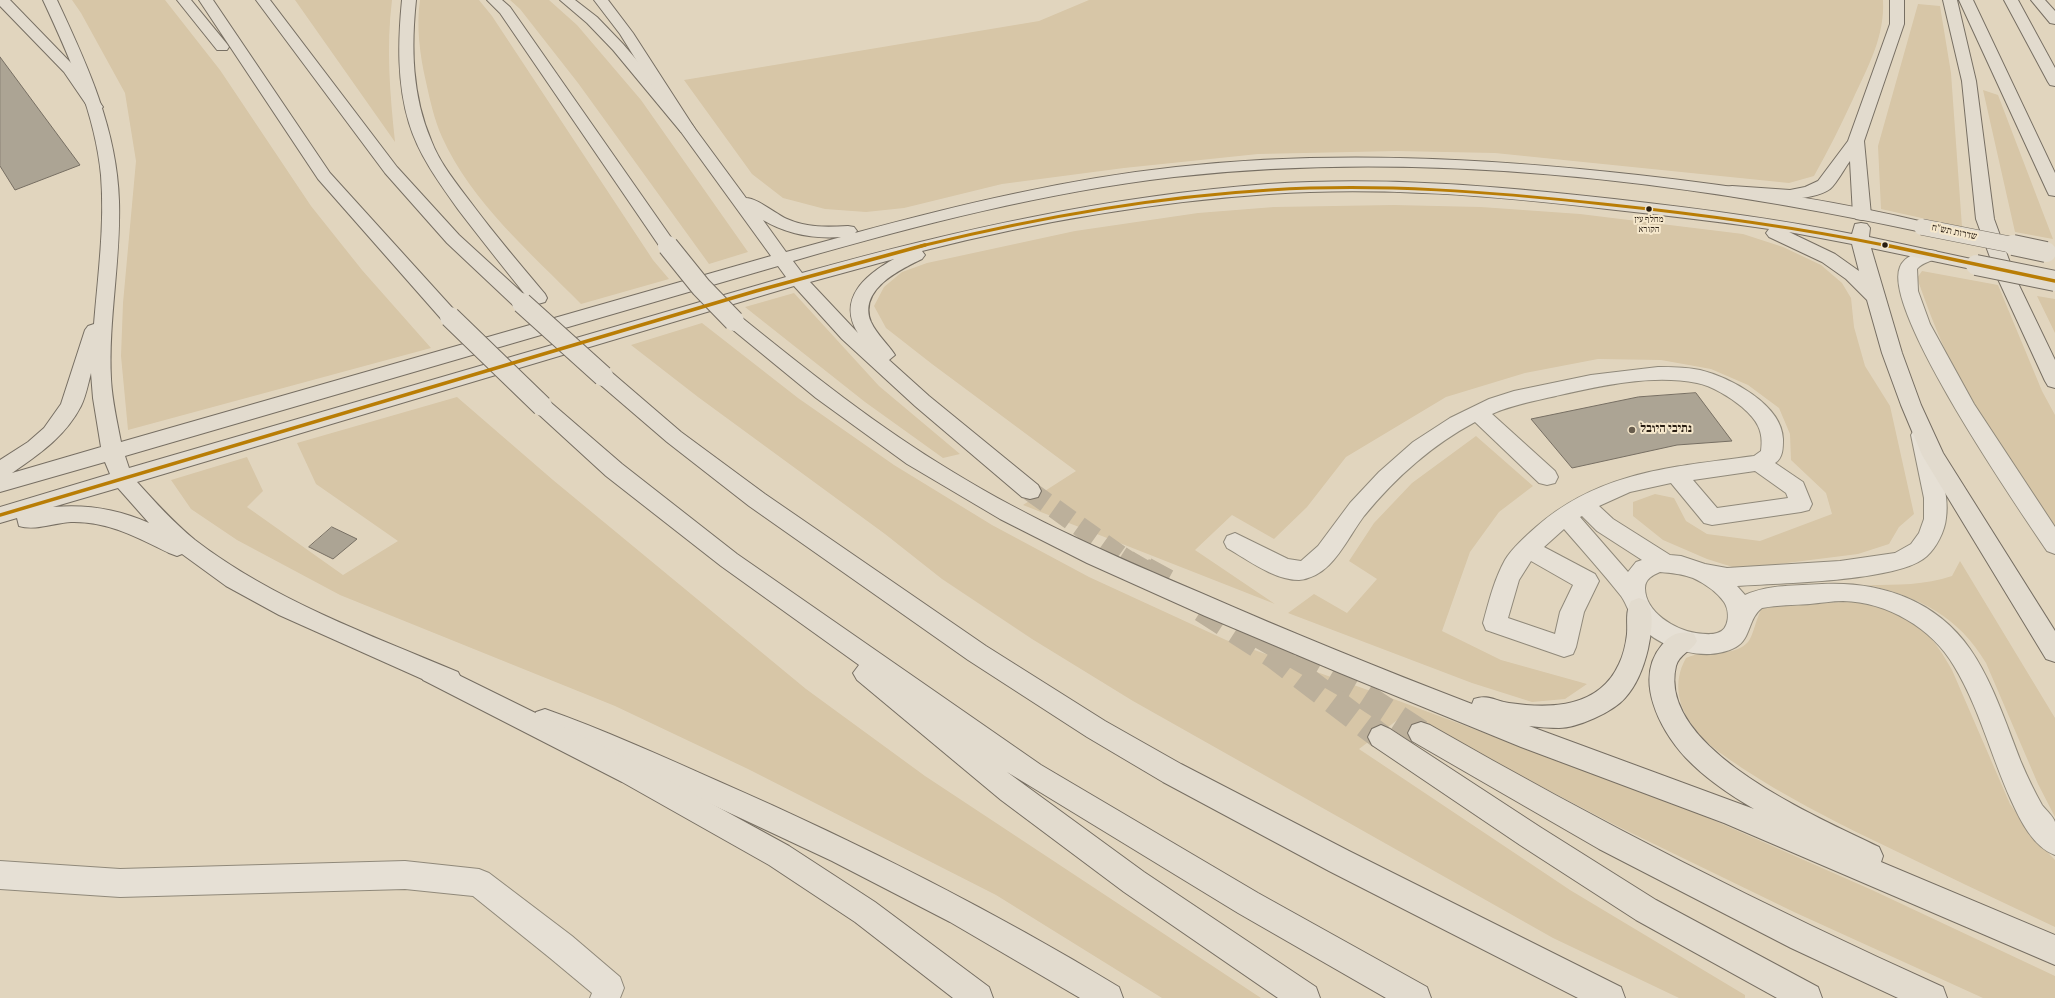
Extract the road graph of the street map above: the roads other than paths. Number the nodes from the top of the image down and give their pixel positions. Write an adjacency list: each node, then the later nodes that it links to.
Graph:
1 (2, 0): 19 (main road)
2 (50, 0): 19 (main road)
3 (184, 0): 22 (main road)
4 (206, 0): 22 (main road)
5 (263, 0): 16 (main road)
6 (269, 0): 16 (main road)
7 (409, 0): 37 (main road)
8 (494, 0): 66 (main road, bridge)
9 (567, 0): 20 (main road)
10 (601, 0): 20 (main road)
11 (1898, 0): 21 (main road)
12 (1950, 0): 39 (main road)
13 (1966, 0): 24 (main road)
14 (2012, 0): 18 (main road)
15 (2038, 0): 17 (main road)
16 (279, 20): 37 (main road)
17 (2055, 20)
18 (2055, 82)
19 (95, 107): 36 (main road)
20 (687, 129): 25 (main road)
21 (1856, 142): 23 (main road); 26 (main road)
22 (301, 144): 51 (main road, bridge)
23 (1732, 191): 26 (main road, שדרות תש"ח); 28 (main road)
24 (2055, 191)
25 (735, 193): 28 (main road); 33 (main road)
26 (1862, 215): 30 (main road); 31 (main road, שדרות תש"ח, bridge)
27 (1728, 218): 29 (main road); 30 (main road); 38 (main road)
28 (924, 219): 33 (main road)
29 (968, 235): 34 (main road); 40 (main road)
30 (1860, 241): 32 (main road); 38 (main road)
31 (2050, 253)
32 (1930, 255): 35 (main road, bridge); 57 (street)
33 (781, 259): 34 (main road); 43 (main road)
34 (797, 279): 40 (main road); 48 (main road)
35 (2055, 281)
36 (107, 295): 43 (main road); 45 (main road)
37 (530, 300): 78 (main road, bridge)
38 (1876, 301): 42 (main road)
39 (2055, 380)
40 (922, 401): 50 (main road)
41 (1477, 412): 44 (street); 47 (street); 56 (street)
42 (1918, 422): 61 (street); 65 (main road)
43 (112, 451): 48 (main road); 49 (main road)
44 (1759, 463): 46 (street); 46 (street)
45 (0, 470)
46 (1677, 475): 52 (street)
47 (1547, 477)
48 (123, 478): 53 (main road); 59 (main road)
49 (0, 484)
50 (1030, 491)
51 (644, 493): 76 (main road); 77 (main road)
52 (1583, 504): 54 (street); 60 (street)
53 (0, 515)
54 (1560, 519): 58 (street); 62 (street)
55 (0, 525): 59 (main road)
56 (1235, 542)
57 (2055, 545)
58 (1528, 549): 58 (street)
59 (206, 561): 67 (main road)
60 (1666, 564): 61 (street); 62 (street)
61 (1703, 572): 63 (street)
62 (1636, 601): 64 (street); 66 (main road)
63 (1741, 614): 64 (street); 70 (street)
64 (1685, 641): 72 (main road)
65 (2055, 652)
66 (1347, 664): 72 (main road)
67 (432, 673): 74 (main road); 75 (main road)
68 (1420, 733): 80 (main road)
69 (1381, 737): 79 (main road)
70 (2055, 842)
71 (0, 875): 73 (street)
72 (2055, 949)
73 (607, 993)
74 (978, 998)
75 (1108, 998)
76 (1305, 998)
77 (1416, 998)
78 (1610, 998)
79 (1808, 998)
80 (1932, 998)

